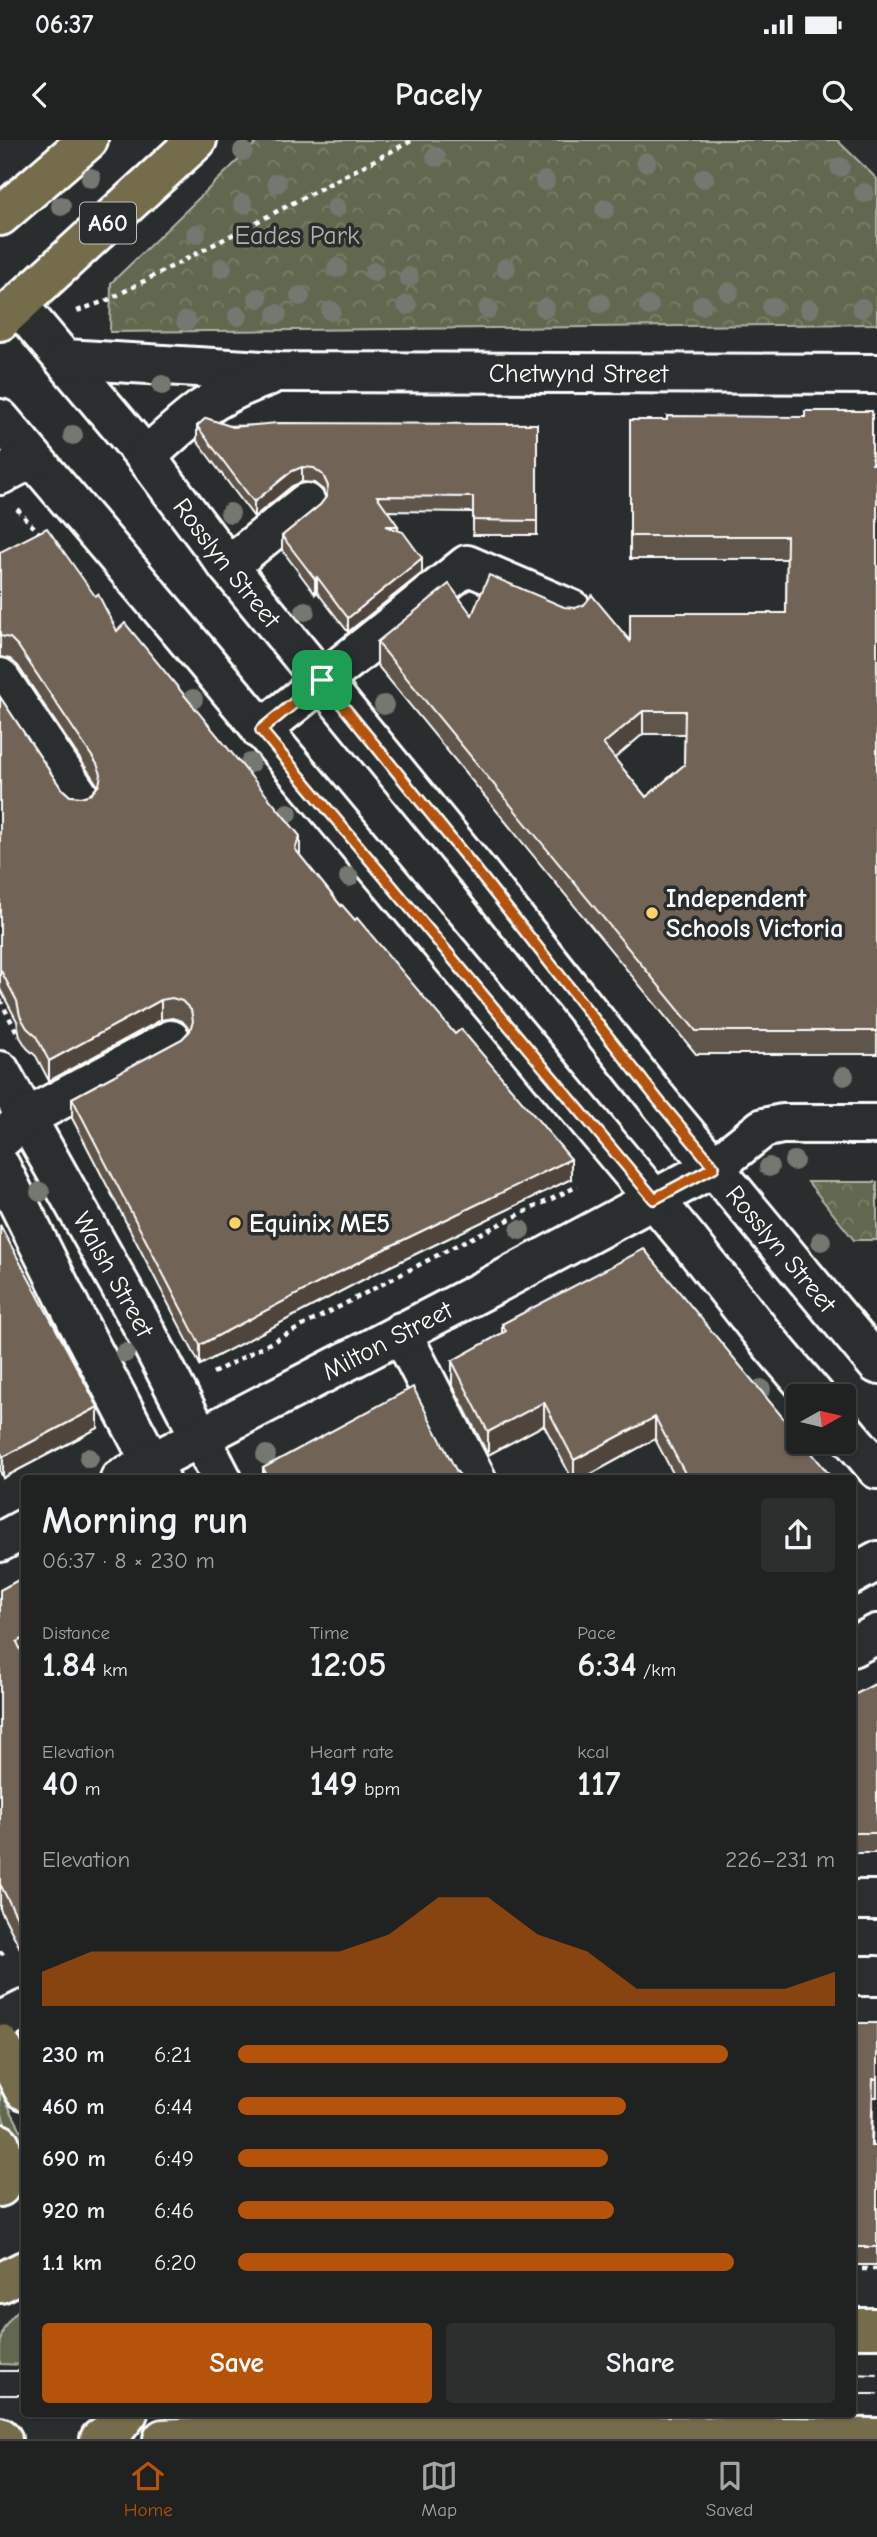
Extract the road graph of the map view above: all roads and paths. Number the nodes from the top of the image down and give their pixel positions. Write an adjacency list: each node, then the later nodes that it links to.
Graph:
1 (89, 140): 4 (main road)
2 (197, 140): 5 (main road, A60)
3 (413, 140): 6 (path)
4 (0, 216)
5 (6, 304): 7 (street, Rosslyn Street)
6 (77, 311)
7 (65, 359): 8 (street, Chetwynd Street); 11 (street, Rosslyn Street)
8 (280, 372): 9 (street, Chetwynd Street); 11 (street, Chetwynd Street)
9 (877, 374)
10 (0, 419): 12 (street)
11 (146, 457): 15 (street, Rosslyn Street)
12 (33, 458): 13 (street); 19 (street)
13 (0, 475)
14 (306, 503): 15 (street)
15 (228, 566): 18 (street, Rosslyn Street)
16 (572, 610): 18 (street)
17 (0, 678): 20 (street)
18 (322, 680): 19 (street); 26 (street, Rosslyn Street)
19 (261, 730): 28 (street)
20 (79, 796)
21 (171, 1040): 24 (street)
22 (0, 1071): 24 (street, Walsh Street)
23 (877, 1124): 26 (street, Milton Street)
24 (13, 1129): 33 (street, Walsh Street)
25 (0, 1166): 34 (street, Walsh Street)
26 (714, 1167): 28 (street, Milton Street); 30 (street, Rosslyn Street)
27 (578, 1186): 31 (path)
28 (654, 1199): 29 (street, Milton Street); 32 (street)
29 (401, 1332): 33 (street, Milton Street); 36 (street)
30 (877, 1364)
31 (202, 1379)
32 (805, 1384)
33 (201, 1438): 34 (street, Milton Street); 35 (street, Walsh Street)
34 (144, 1474)
35 (220, 1475)
36 (474, 1475)
37 (21, 1531): 38 (street)
38 (0, 1542)
39 (877, 1561): 40 (street)
40 (856, 1573)
41 (877, 1634): 42 (street)
42 (856, 1645)
43 (856, 1900): 44 (street)
44 (877, 1900)
45 (0, 1951): 46 (path)
46 (6, 1958)
47 (856, 1976): 48 (street)
48 (877, 1976)
49 (21, 2012): 50 (street)
50 (0, 2022)
51 (0, 2044): 52 (main road)
52 (21, 2084)
53 (0, 2144): 54 (main road)
54 (0, 2188)
55 (856, 2269): 56 (path)
56 (877, 2269)
57 (21, 2272): 58 (main road)
58 (0, 2283)
59 (856, 2328): 60 (main road)
60 (877, 2328)
61 (125, 2417): 64 (main road)
62 (586, 2437): 63 (main road); 65 (main road)
63 (877, 2438)
64 (100, 2439)
65 (163, 2439)

